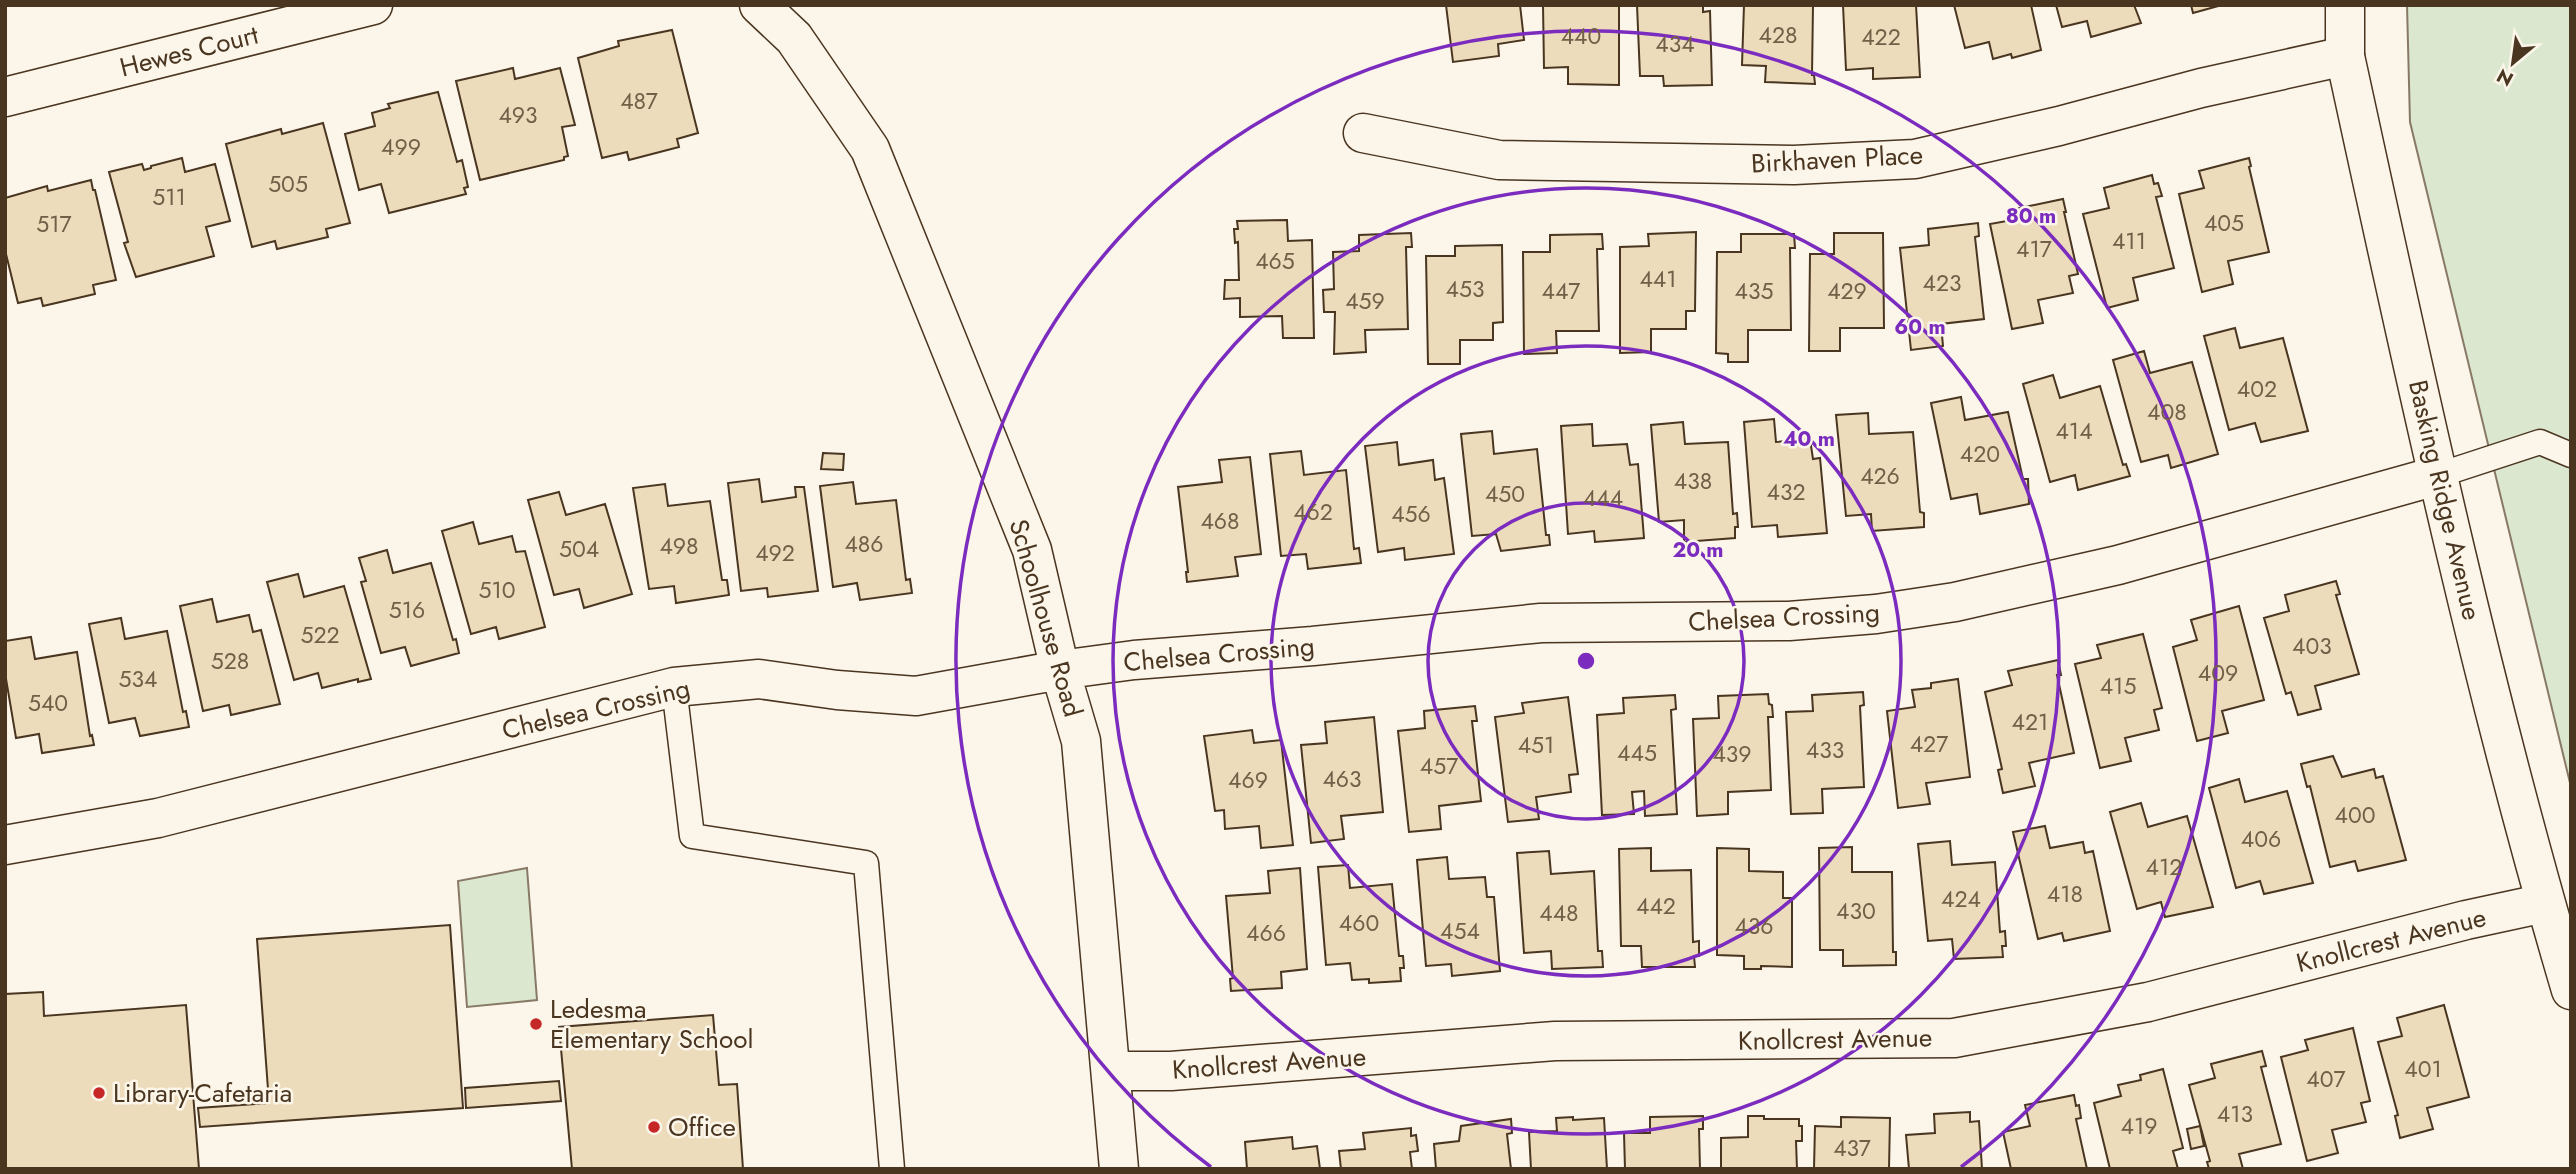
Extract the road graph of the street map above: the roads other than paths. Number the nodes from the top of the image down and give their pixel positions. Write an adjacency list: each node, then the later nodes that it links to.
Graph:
1 (373, 5): 5 (street, Hewes Court)
2 (759, 5): 9 (street, Schoolhouse Road)
3 (2345, 5): 4 (street, Basking Ridge Avenue)
4 (2345, 56): 6 (street, Birkhaven Place); 8 (street, Basking Ridge Avenue)
5 (5, 97)
6 (1363, 133)
7 (2571, 455): 8 (lane)
8 (2436, 476): 9 (street, Chelsea Crossing); 12 (street, Basking Ridge Avenue)
9 (1060, 670): 10 (street, Chelsea Crossing); 14 (street, Schoolhouse Road)
10 (674, 687): 11 (street, Chelsea Crossing); 15 (lane)
11 (5, 845)
12 (2545, 903): 13 (street, Basking Ridge Avenue); 14 (street, Knollcrest Avenue)
13 (2571, 990)
14 (1111, 1071): 16 (street, Schoolhouse Road)
15 (892, 1169)
16 (1119, 1169)

